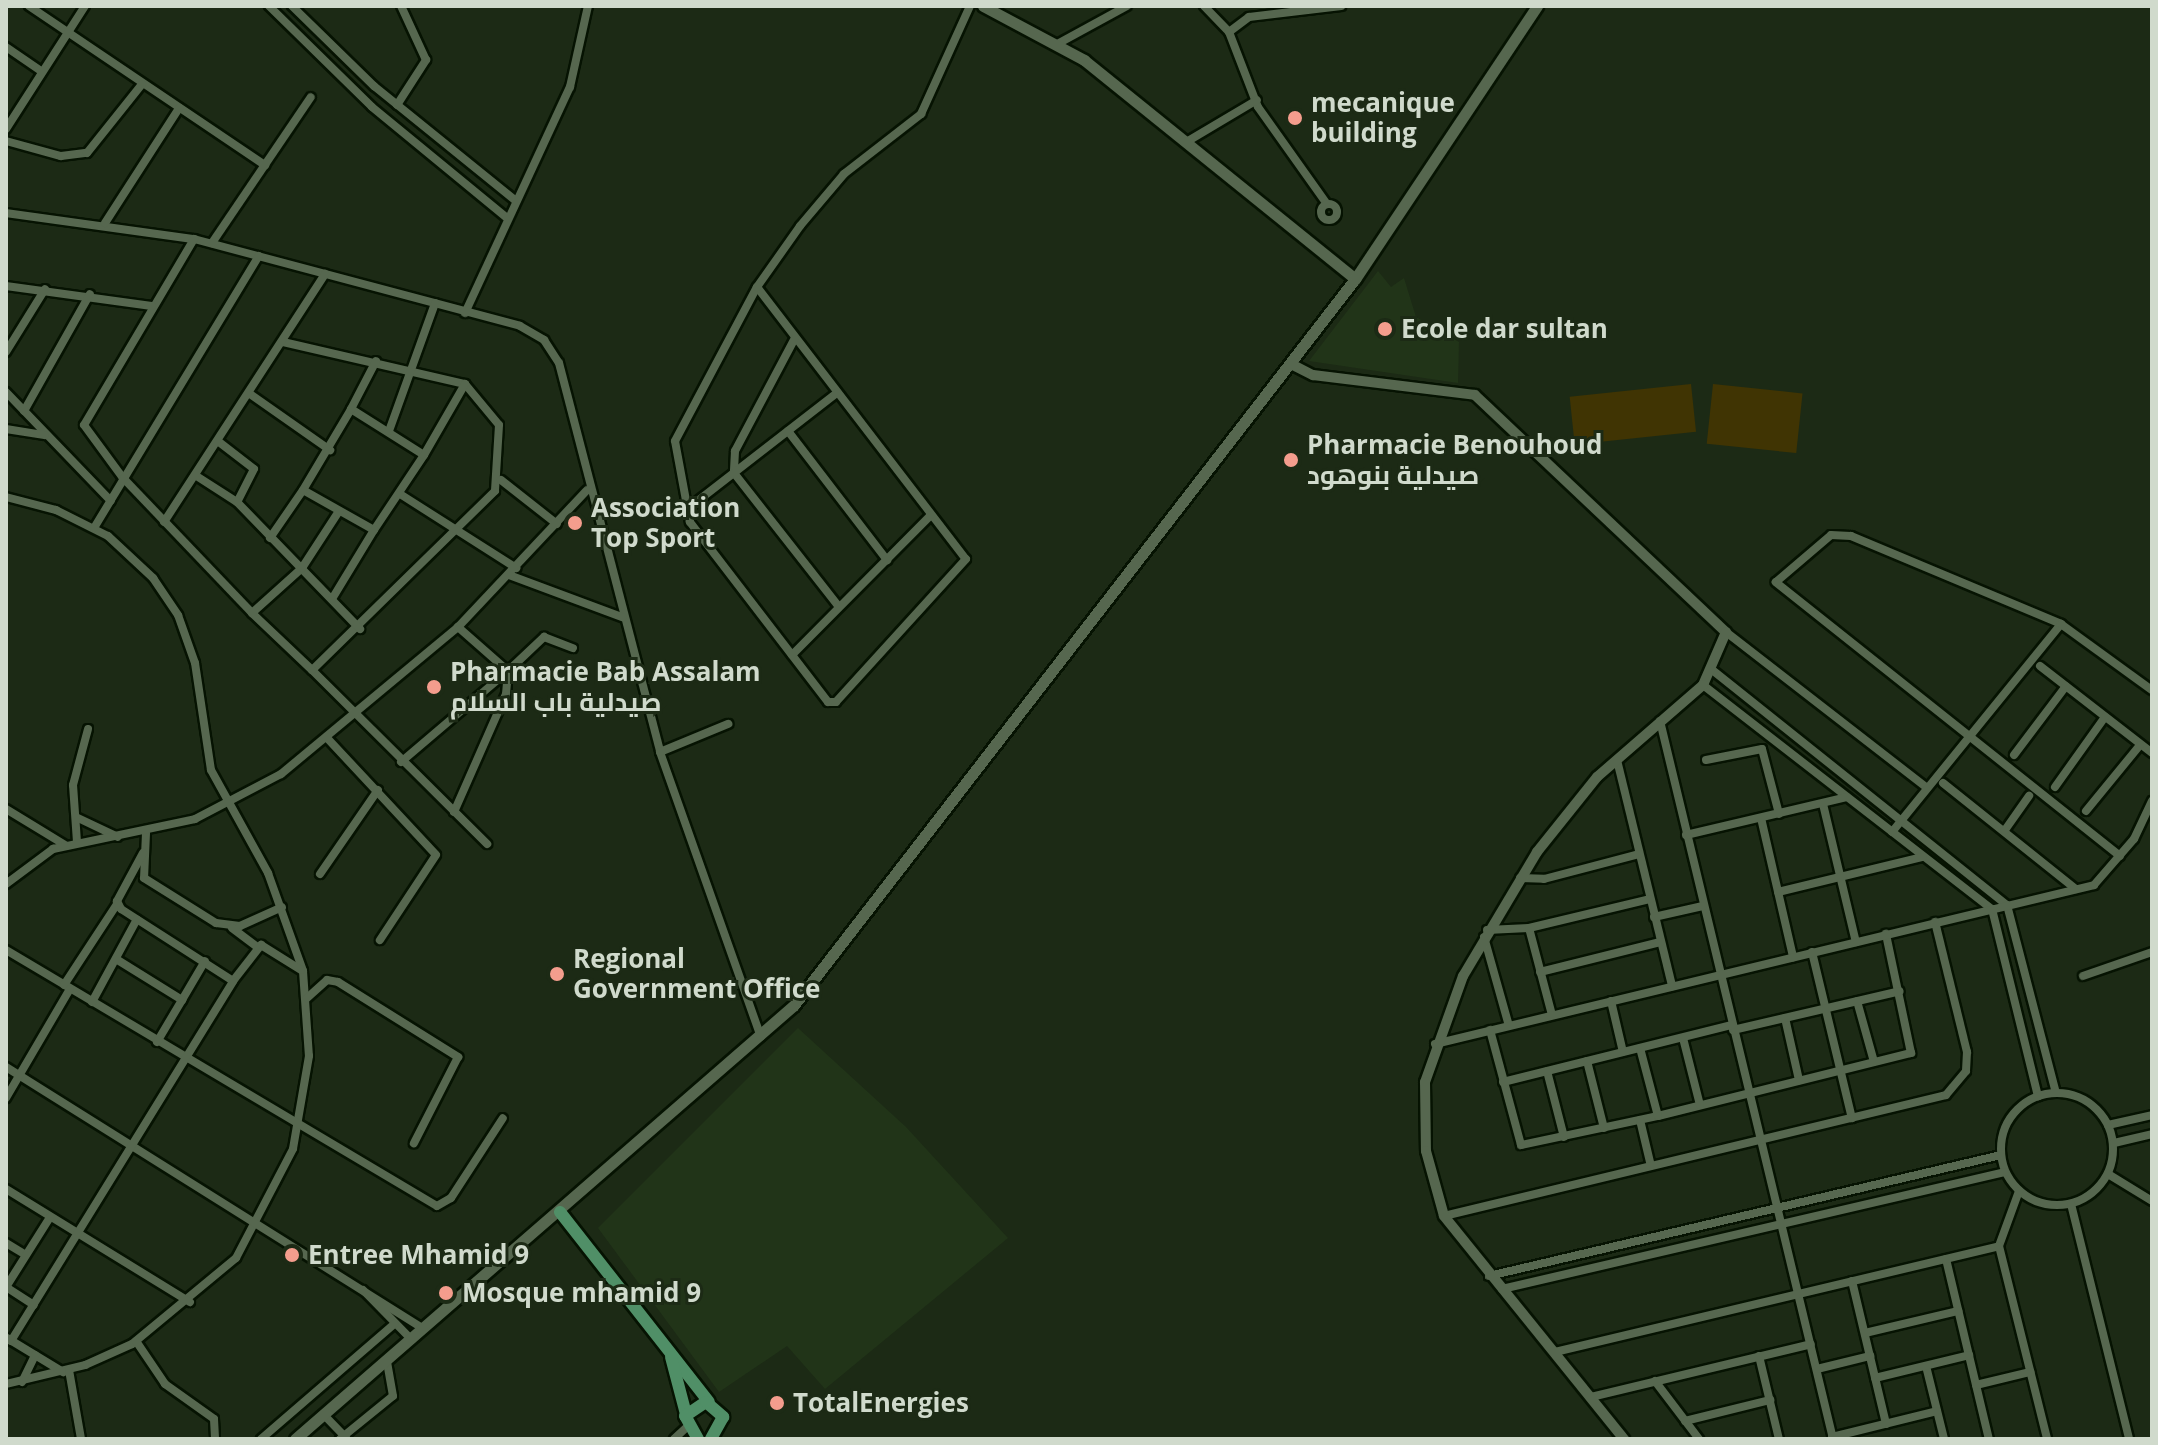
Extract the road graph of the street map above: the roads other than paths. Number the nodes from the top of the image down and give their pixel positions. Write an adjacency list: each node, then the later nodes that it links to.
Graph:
1 (29, 6): 13 (street)
2 (85, 6): 13 (street)
3 (269, 6): 30 (street)
4 (292, 6): 21 (street)
5 (401, 6): 21 (street)
6 (588, 6): 27 (street)
7 (970, 6): 38 (street)
8 (983, 6): 15 (main road)
9 (1127, 6): 15 (street)
10 (1204, 6): 14 (street)
11 (1340, 6): 14 (street)
12 (1537, 6): 36 (main road)
13 (68, 32): 17 (street); 18 (street)
14 (1229, 32): 20 (street)
15 (1059, 43): 25 (main road)
16 (6, 47): 17 (street)
17 (41, 71): 23 (street)
18 (142, 84): 22 (street); 24 (street)
19 (311, 97): 26 (street)
20 (1257, 100): 25 (street); 28 (street)
21 (397, 105): 27 (street)
22 (179, 108): 26 (street); 31 (street)
23 (6, 129)
24 (6, 141)
25 (1188, 141): 36 (main road)
26 (265, 165): 33 (street)
27 (516, 201): 30 (street)
28 (1327, 204)
29 (6, 213): 31 (street)
30 (506, 217): 43 (street)
31 (105, 223): 32 (street)
32 (194, 239): 33 (street); 42 (street)
33 (212, 243): 34 (street)
34 (259, 256): 35 (street); 65 (street)
35 (325, 274): 41 (street); 45 (street)
36 (1355, 279): 48 (main road)
37 (6, 286): 39 (street)
38 (757, 287): 44 (street); 73 (street)
39 (45, 289): 40 (street); 46 (street)
40 (90, 294): 42 (street); 55 (street)
41 (435, 303): 43 (street); 49 (street)
42 (152, 306): 65 (street)
43 (465, 313): 68 (street)
44 (795, 338): 51 (street); 63 (street)
45 (283, 342): 47 (street); 52 (street)
46 (6, 352)
47 (376, 361): 49 (street); 54 (street)
48 (1291, 364): 92 (street); 193 (main road)
49 (415, 372): 50 (street); 57 (street)
50 (465, 384): 62 (street); 66 (street)
51 (837, 393): 58 (street); 75 (street)
52 (250, 394): 60 (street); 61 (street)
53 (8, 396): 55 (street)
54 (351, 409): 57 (street); 61 (street)
55 (24, 411): 59 (street)
56 (6, 429): 59 (street)
57 (389, 431): 62 (street)
58 (788, 431): 63 (street); 82 (street)
59 (47, 435): 71 (street)
60 (219, 442): 64 (street); 72 (street)
61 (330, 450): 67 (street)
62 (424, 455): 69 (street)
63 (734, 473): 73 (street); 86 (street)
64 (198, 477): 72 (street); 76 (street)
65 (123, 478): 71 (street); 76 (street)
66 (501, 480): 77 (street); 79 (street)
67 (303, 490): 74 (street); 81 (street)
68 (587, 490): 77 (street); 88 (street)
69 (400, 494): 79 (street); 80 (street)
70 (6, 497): 78 (street)
71 (111, 501): 78 (street)
72 (237, 502): 81 (street)
73 (686, 510): 94 (street)
74 (339, 511): 80 (street); 83 (street)
75 (930, 516): 82 (street); 94 (street)
76 (164, 522): 87 (street)
77 (557, 524): 84 (street)
78 (94, 528): 124 (street)
79 (461, 528): 84 (street); 91 (street)
80 (374, 530): 85 (street)
81 (270, 538): 83 (street)
82 (887, 560): 86 (street)
83 (302, 568): 85 (street); 87 (street)
84 (512, 572): 88 (street); 90 (street)
85 (332, 599): 91 (street)
86 (839, 607): 94 (street)
87 (252, 613): 97 (street)
88 (622, 617): 110 (street)
89 (2061, 624): 101 (street); 107 (street); 107 (street)
90 (458, 627): 98 (street); 102 (street)
91 (360, 629): 97 (street)
92 (1726, 632): 96 (street); 118 (street)
93 (573, 648): 98 (street)
94 (792, 655)
95 (2040, 666): 100 (street)
96 (1711, 669): 99 (street); 131 (street)
97 (312, 670): 102 (street)
98 (508, 671): 115 (street); 127 (street)
99 (1703, 685): 104 (street); 121 (street)
100 (2066, 686): 103 (street); 112 (street)
101 (2152, 690)
102 (355, 715): 108 (street); 115 (street)
103 (2105, 717): 109 (street); 117 (street)
104 (1660, 721): 113 (street); 135 (street)
105 (728, 724): 110 (street)
106 (88, 729): 129 (street)
107 (1967, 737): 118 (street); 142 (street)
108 (328, 739): 119 (street); 124 (street)
109 (2140, 745): 111 (street); 126 (street)
110 (660, 752): 193 (street)
111 (2152, 753)
112 (2014, 755)
113 (1617, 760): 141 (street); 146 (street)
114 (1706, 760): 128 (street)
115 (401, 762): 127 (street)
116 (1943, 783): 132 (street)
117 (2055, 787)
118 (1927, 788): 131 (street)
119 (378, 790): 144 (street); 163 (street)
120 (2029, 796): 132 (street)
121 (1847, 797): 123 (street); 133 (street)
122 (2152, 801): 142 (street)
123 (1823, 804): 128 (street); 145 (street)
124 (227, 805): 134 (street); 154 (street)
125 (6, 809): 139 (street)
126 (2086, 811)
127 (454, 812): 138 (street)
128 (1779, 814): 130 (street)
129 (78, 818): 136 (street); 137 (street)
130 (1761, 818): 135 (street); 149 (street)
131 (1903, 819): 133 (street); 152 (street)
132 (2005, 830): 148 (street)
133 (1892, 832): 143 (street)
134 (146, 833): 136 (street); 140 (street)
135 (1686, 835): 153 (street)
136 (118, 837): 137 (street)
137 (77, 842): 139 (street)
138 (487, 844)
139 (65, 845): 147 (street)
140 (143, 853): 151 (street); 159 (street)
141 (1639, 854): 146 (street); 150 (street)
142 (2120, 856): 148 (street)
143 (1923, 857): 145 (street); 155 (street)
144 (320, 874)
145 (1840, 877): 149 (street); 165 (street)
146 (1520, 878): 161 (street)
147 (6, 884)
148 (2076, 889): 152 (street)
149 (1778, 892): 170 (street)
150 (1650, 899): 156 (street); 160 (street)
151 (117, 904): 157 (street); 179 (street)
152 (2007, 905): 155 (street); 208 (street)
153 (1703, 906): 156 (street); 175 (street)
154 (282, 907): 159 (street); 173 (street)
155 (1992, 909): 158 (street); 209 (street)
156 (1654, 917): 164 (street)
157 (137, 919): 171 (street); 172 (street)
158 (1935, 922): 162 (street); 215 (street)
159 (232, 928): 166 (street)
160 (1529, 928): 161 (street); 174 (street)
161 (1486, 933): 189 (street); 195 (street)
162 (1886, 934): 165 (street); 180 (street)
163 (380, 940)
164 (1660, 942): 174 (street); 178 (street)
165 (1856, 942): 168 (street)
166 (256, 946): 173 (street); 177 (street)
167 (6, 950): 179 (street)
168 (1812, 952): 170 (street); 186 (street)
169 (2152, 952): 176 (street)
170 (1793, 957): 175 (street)
171 (116, 959): 182 (street); 185 (street)
172 (205, 961): 177 (street); 182 (street)
173 (303, 971): 181 (street)
174 (1540, 972): 187 (street)
175 (1720, 975): 178 (street); 190 (street)
176 (2083, 976)
177 (233, 981): 198 (street)
178 (1672, 986): 183 (street)
179 (67, 987): 185 (street); 204 (street)
180 (1900, 991): 184 (street); 200 (street)
181 (307, 998): 218 (street); 223 (street)
182 (182, 1000): 194 (street)
183 (1611, 1001): 187 (street); 197 (street)
184 (1857, 1001): 186 (street); 200 (street)
185 (92, 1002): 194 (street)
186 (1826, 1008): 188 (street); 202 (street)
187 (1552, 1015): 189 (street)
188 (1785, 1018): 190 (street); 205 (street)
189 (1509, 1026): 191 (street)
190 (1733, 1028): 192 (street); 207 (street)
191 (1490, 1030): 195 (street); 206 (street)
192 (1683, 1038): 196 (street); 211 (street)
193 (762, 1039): 235 (main road)
194 (157, 1042): 198 (street)
195 (1434, 1044): 236 (street)
196 (1640, 1048): 197 (street); 213 (street)
197 (1623, 1052): 199 (street)
198 (188, 1061): 218 (street); 225 (street)
199 (1587, 1061): 203 (street); 219 (street)
200 (1874, 1062): 202 (street)
201 (6, 1067): 204 (street)
202 (1841, 1070): 205 (street); 215 (street)
203 (1547, 1071): 206 (street); 221 (street)
204 (20, 1075): 210 (street); 225 (street)
205 (1799, 1080): 207 (street)
206 (1503, 1082): 221 (street)
207 (1749, 1092): 211 (street); 222 (street)
208 (2056, 1093): 209 (street); 217 (street)
209 (2038, 1096): 226 (street)
210 (6, 1098)
211 (1700, 1105): 213 (street)
212 (2152, 1115): 217 (street)
213 (1658, 1116): 216 (street)
214 (503, 1118): 218 (street)
215 (1852, 1118): 222 (street)
216 (1640, 1120): 219 (street); 227 (street)
217 (2108, 1125): 224 (street)
218 (300, 1126): 238 (street)
219 (1604, 1128): 221 (street)
220 (2152, 1134): 224 (street)
221 (1564, 1137)
222 (1760, 1139): 227 (street); 234 (street)
223 (414, 1143)
224 (2114, 1143): 229 (street)
225 (135, 1147): 238 (street); 240 (street)
226 (2001, 1155): 228 (street); 234 (street)
227 (1651, 1166): 236 (street)
228 (2005, 1172): 231 (street); 239 (street)
229 (2108, 1174): 232 (street); 233 (street)
230 (6, 1189): 237 (street)
231 (2019, 1191): 233 (street); 242 (street)
232 (2152, 1201)
233 (2071, 1204): 302 (street)
234 (1777, 1206): 239 (street); 245 (street)
235 (560, 1212): 255 (main road); 266 (main road)
236 (1444, 1216): 245 (street)
237 (50, 1217): 240 (street); 243 (street)
238 (260, 1224): 248 (street); 251 (street)
239 (1782, 1224): 249 (street); 250 (street)
240 (81, 1235): 251 (street); 252 (street)
241 (6, 1243): 243 (street)
242 (1999, 1246): 244 (street); 271 (street)
243 (26, 1255): 247 (street)
244 (1946, 1259): 246 (street); 253 (street)
245 (1489, 1276): 249 (street)
246 (1852, 1281): 250 (street); 256 (street)
247 (6, 1287): 252 (street)
248 (363, 1289): 254 (street); 255 (street)
249 (1502, 1289): 261 (street)
250 (1799, 1294): 260 (street); 261 (street)
251 (190, 1302): 259 (street)
252 (34, 1305): 257 (street)
253 (1958, 1311): 256 (street); 263 (street)
254 (394, 1324): 258 (street); 291 (street)
255 (424, 1329): 258 (main road)
256 (1865, 1333): 265 (street)
257 (8, 1339): 262 (street)
258 (412, 1340): 267 (main road)
259 (136, 1341): 270 (street); 290 (street)
260 (1811, 1344): 264 (street); 269 (street)
261 (1555, 1352): 277 (street)
262 (35, 1355): 270 (street); 274 (street)
263 (1969, 1355): 268 (street); 276 (street)
264 (1759, 1356): 273 (street); 278 (street)
265 (1870, 1356): 269 (street); 272 (street)
266 (671, 1357): 279 (main road); 281 (main road)
267 (387, 1361): 282 (main road); 287 (street)
268 (1926, 1366): 272 (street); 280 (street)
269 (1817, 1369): 288 (street)
270 (66, 1371): 274 (street); 289 (street)
271 (2030, 1372): 276 (street); 301 (street)
272 (1875, 1378): 284 (street)
273 (1655, 1381): 277 (street); 283 (street)
274 (22, 1382): 275 (street)
275 (6, 1384)
276 (1976, 1385): 300 (street)
277 (1591, 1397): 296 (street)
278 (1770, 1400): 283 (street); 298 (street)
279 (709, 1402): 281 (main road); 286 (main road)
280 (1937, 1411): 284 (street); 299 (street)
281 (686, 1414): 285 (main road)
282 (324, 1415): 287 (street); 292 (main road)
283 (1685, 1421): 297 (street)
284 (1886, 1424): 288 (street)
285 (686, 1428): 293 (street); 294 (main road)
286 (722, 1434): 295 (main road)
287 (343, 1438)
288 (1833, 1438)
289 (81, 1439)
290 (215, 1439)
291 (261, 1439)
292 (295, 1439)
293 (674, 1439)
294 (697, 1439)
295 (711, 1439)
296 (1624, 1439)
297 (1699, 1439)
298 (1779, 1439)
299 (1944, 1439)
300 (1989, 1439)
301 (2047, 1439)
302 (2129, 1439)

